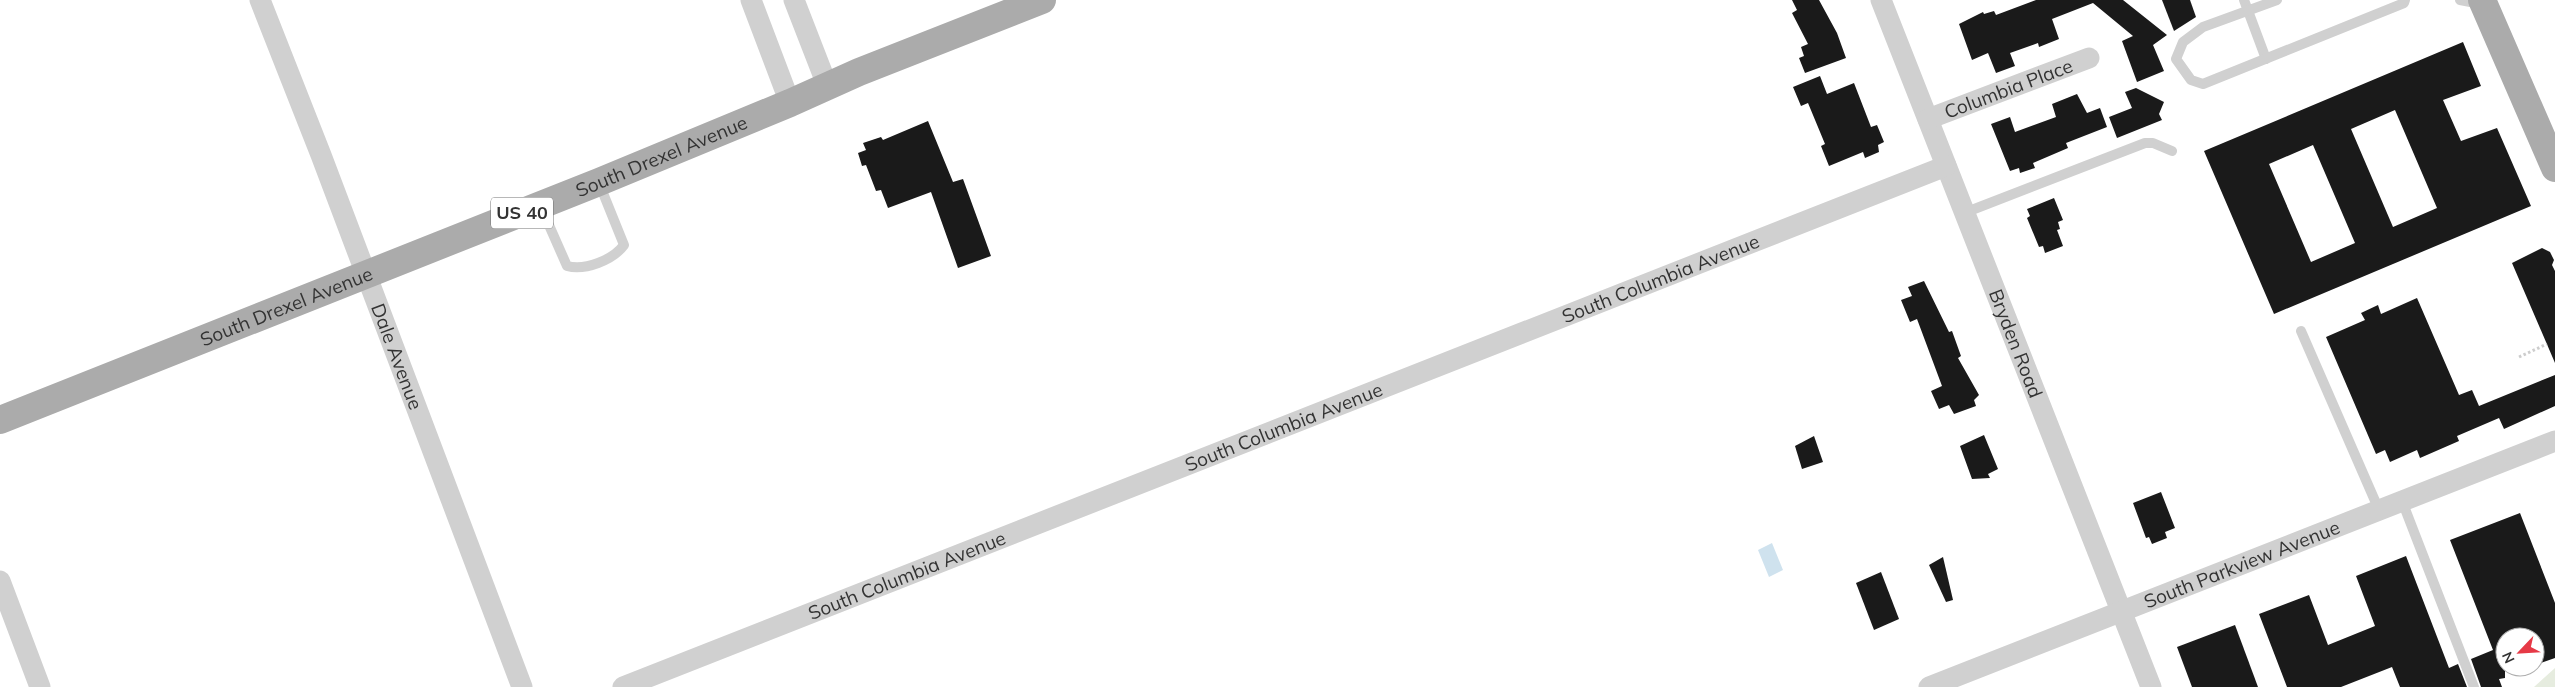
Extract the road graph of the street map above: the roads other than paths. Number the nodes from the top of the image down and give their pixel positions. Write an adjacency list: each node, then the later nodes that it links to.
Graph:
1 (260, 0): 22 (street, Dale Avenue)
2 (751, 0): 14 (street)
3 (794, 0): 13 (street)
4 (1042, 0): 13 (main road, South Drexel Avenue / US 40)
5 (1881, 0): 15 (street, Bryden Road)
6 (2244, 0): 10 (lane)
7 (2277, 0): 10 (lane)
8 (2405, 0): 12 (lane)
9 (2475, 2): 18 (main road)
10 (2248, 11): 12 (lane); 12 (lane)
11 (2089, 58): 15 (street, Columbia Place)
12 (2266, 59)
13 (827, 85): 14 (main road, South Drexel Avenue / US 40)
14 (790, 103): 19 (main road, South Drexel Avenue / US 40)
15 (1928, 120): 17 (street, Bryden Road)
16 (2172, 151): 21 (lane)
17 (1946, 166): 21 (street, Bryden Road); 32 (street, South Columbia Avenue)
18 (2555, 168)
19 (599, 182): 20 (main road, South Drexel Avenue / US 40); 20 (lane)
20 (541, 206): 22 (main road, South Drexel Avenue / US 40)
21 (1964, 213): 29 (street, Bryden Road)
22 (365, 275): 24 (main road, South Drexel Avenue / US 40); 31 (street, Dale Avenue)
23 (2301, 331): 27 (lane)
24 (0, 420)
25 (2555, 441): 26 (street, South Parkview Avenue)
26 (2402, 501): 27 (street, South Parkview Avenue); 35 (lane)
27 (2379, 510): 29 (street, South Parkview Avenue)
28 (0, 581): 30 (street)
29 (2122, 612): 33 (street, South Parkview Avenue); 34 (street, Bryden Road)
30 (40, 687)
31 (522, 687)
32 (622, 687)
33 (1929, 687)
34 (2151, 687)
35 (2474, 687)

